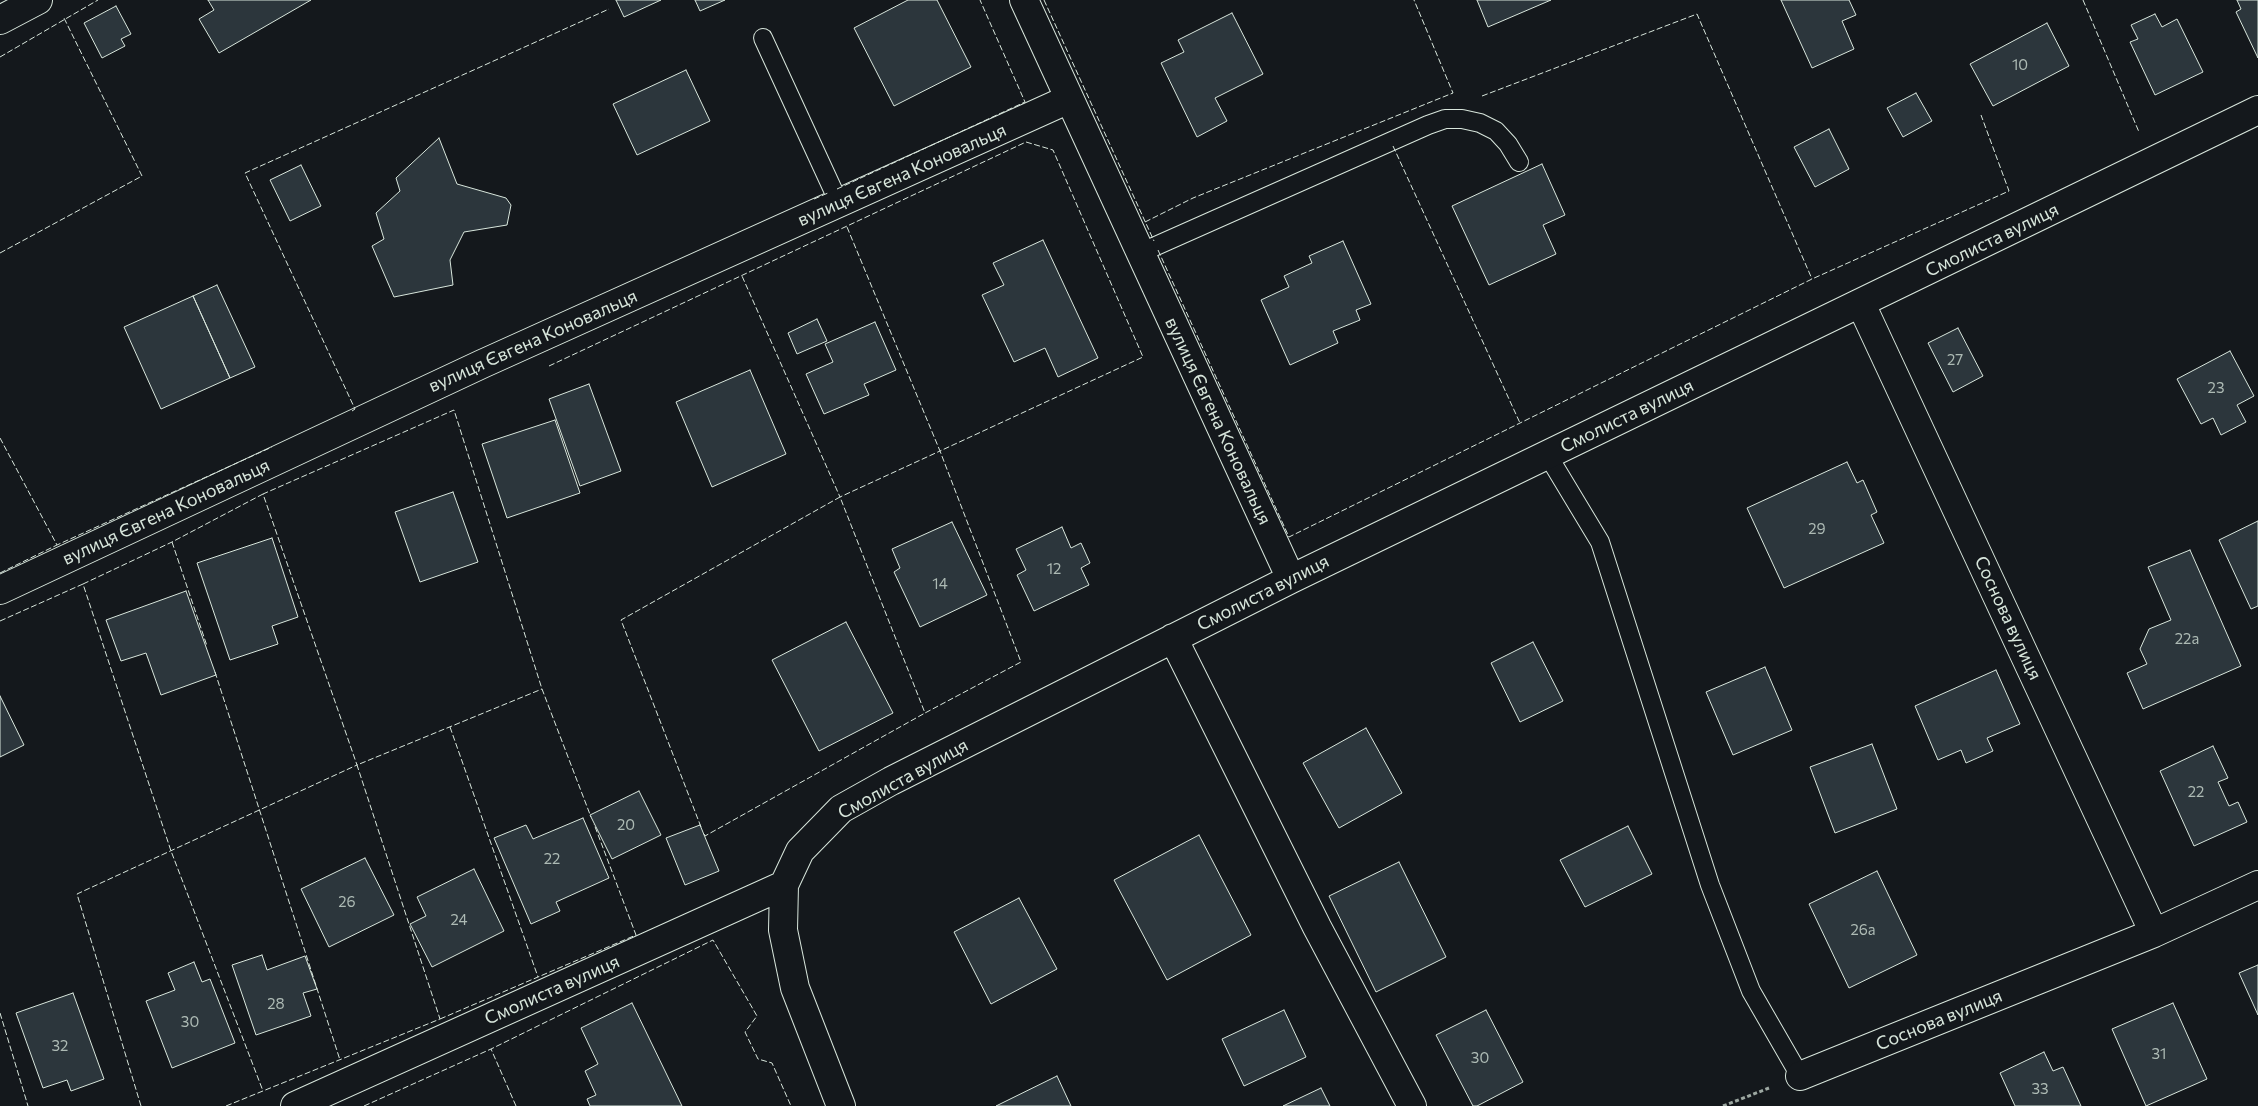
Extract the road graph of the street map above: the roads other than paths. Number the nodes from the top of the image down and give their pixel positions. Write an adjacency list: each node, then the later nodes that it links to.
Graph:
1 (38, 0): 3 (street)
2 (1024, 0): 5 (street, вулиця Євгена Коновальця)
3 (0, 20)
4 (763, 38): 8 (lane)
5 (1069, 100): 8 (street, вулиця Євгена Коновальця); 9 (street, вулиця Євгена Коновальця)
6 (2258, 110): 10 (street, Смолиста вулиця)
7 (1519, 162): 9 (lane)
8 (838, 203): 13 (street, вулиця Євгена Коновальця)
9 (1140, 253): 12 (street, вулиця Євгена Коновальця)
10 (1861, 304): 11 (street, Смолиста вулиця); 17 (street, Соснова вулиця)
11 (1547, 454): 12 (street, Смолиста вулиця); 18 (lane)
12 (1291, 578): 14 (street, Смолиста вулиця)
13 (0, 590)
14 (1173, 638): 15 (street, Смолиста вулиця); 21 (street)
15 (784, 885): 19 (street, Смолиста вулиця); 20 (street)
16 (2258, 885): 17 (street, Соснова вулиця)
17 (2154, 933): 18 (street, Соснова вулиця)
18 (1800, 1076)
19 (295, 1106)
20 (841, 1106)
21 (1412, 1106)

